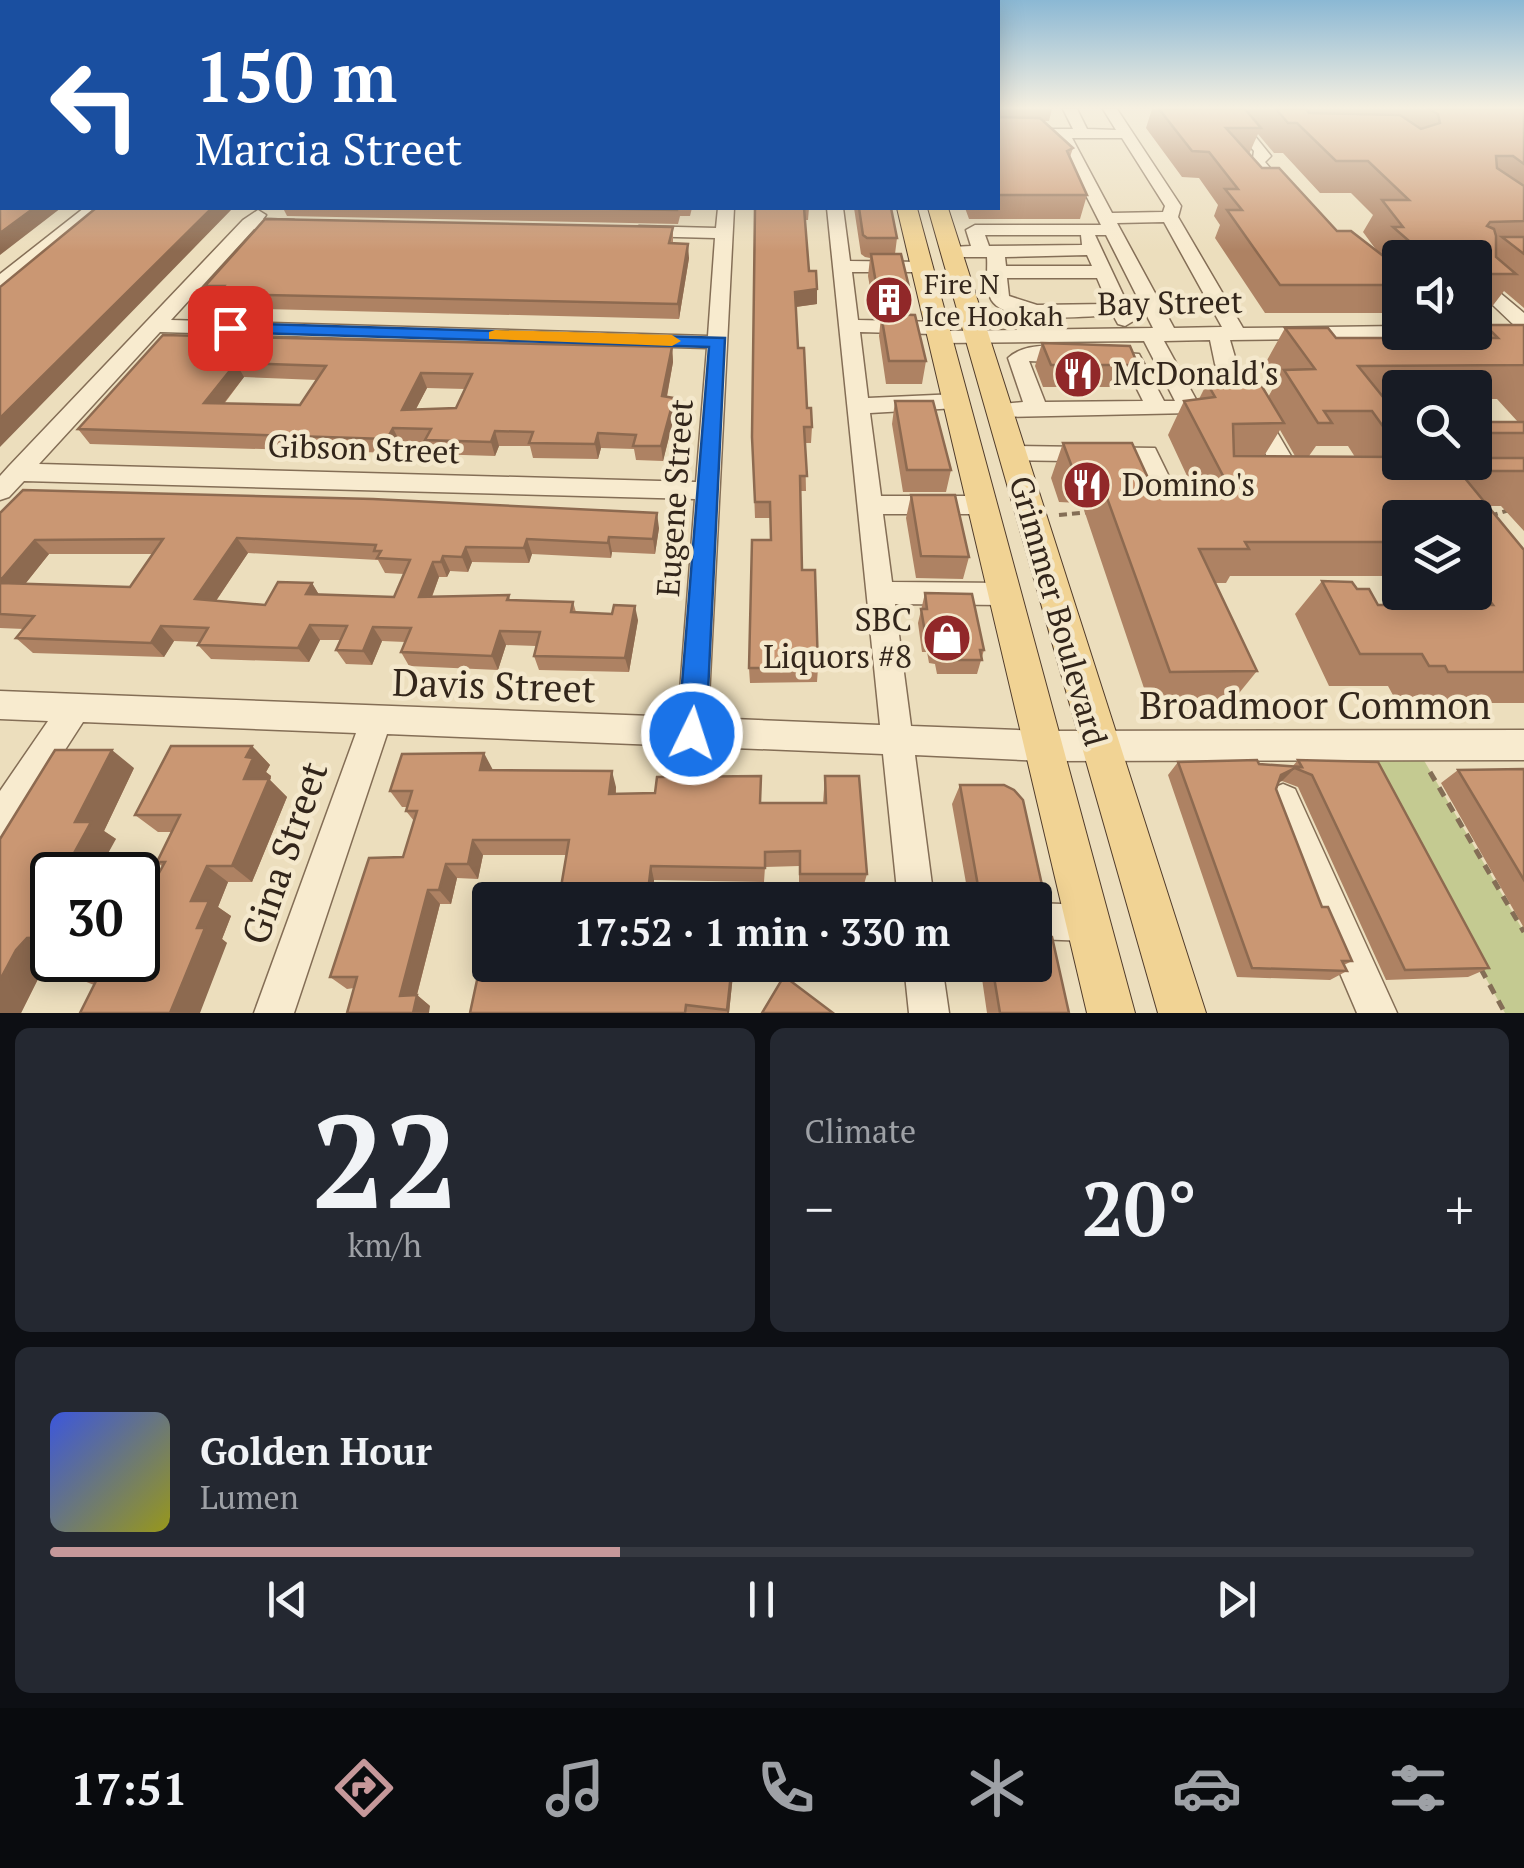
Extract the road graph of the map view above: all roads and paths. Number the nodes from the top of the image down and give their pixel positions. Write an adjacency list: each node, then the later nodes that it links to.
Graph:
1 (1074, 156): 13 (street)
2 (1140, 156): 11 (street)
3 (1263, 156): 4 (street)
4 (1290, 201)
5 (92, 210): 25 (street)
6 (262, 210): 12 (street)
7 (726, 210): 17 (street, Eugene Street)
8 (835, 210): 21 (street)
9 (908, 210): 22 (main road, Grimmer Boulevard)
10 (939, 210): 19 (main road, Grimmer Boulevard)
11 (1170, 217): 13 (street); 32 (street)
12 (249, 224): 14 (street); 28 (street)
13 (1108, 224): 15 (street); 34 (street)
14 (308, 225)
15 (1084, 230): 18 (street); 20 (street)
16 (626, 231): 17 (street)
17 (726, 233): 36 (street, Eugene Street)
18 (1093, 250): 20 (street); 24 (street)
19 (952, 252): 20 (street); 35 (main road, Grimmer Boulevard)
20 (988, 252): 23 (street)
21 (842, 266): 22 (street); 29 (street)
22 (922, 266): 31 (main road, Grimmer Boulevard)
23 (1000, 272): 24 (street); 27 (street)
24 (1104, 272): 27 (street)
25 (0, 284)
26 (1492, 298): 30 (street)
27 (1120, 308): 34 (street)
28 (154, 326): 36 (street); 43 (street)
29 (849, 326): 31 (street, Bay Street); 38 (street)
30 (1519, 329)
31 (940, 332): 35 (street, Bay Street); 37 (main road, Grimmer Boulevard)
32 (1226, 332): 33 (street, Bay Street); 34 (street, Bay Street); 44 (street)
33 (1382, 332)
34 (1149, 333): 35 (street, Bay Street); 39 (street)
35 (978, 336): 40 (main road, Grimmer Boulevard)
36 (718, 342): 46 (street, Eugene Street)
37 (957, 401): 38 (street); 49 (main road, Grimmer Boulevard)
38 (858, 406): 48 (street)
39 (1157, 408): 41 (street); 41 (street)
40 (999, 410): 41 (street); 42 (main road, Grimmer Boulevard)
41 (1036, 410)
42 (1012, 454): 47 (street); 64 (main road, Grimmer Boulevard)
43 (18, 472): 45 (street); 46 (street, Gibson Street)
44 (1330, 478)
45 (0, 491)
46 (708, 492): 59 (street, Eugene Street)
47 (1168, 499)
48 (870, 505): 49 (street); 54 (street)
49 (982, 505): 55 (main road, Grimmer Boulevard)
50 (1513, 510): 53 (path)
51 (1094, 512): 52 (path)
52 (1059, 514)
53 (1498, 525)
54 (880, 592): 55 (street); 60 (street)
55 (1006, 594): 63 (main road, Grimmer Boulevard)
56 (0, 705): 57 (street, Davis Street)
57 (74, 709): 58 (street, Davis Street); 66 (street)
58 (376, 721): 59 (street, Davis Street); 73 (street, Gina Street)
59 (692, 734): 60 (street, Davis Street)
60 (897, 741): 63 (street, Davis Street); 67 (street)
61 (1414, 745): 62 (street, Broadmoor Common); 64 (street, Broadmoor Common); 70 (path)
62 (1524, 745)
63 (1046, 746): 64 (street, Broadmoor Common); 69 (main road, Grimmer Boulevard)
64 (1098, 746): 76 (main road, Grimmer Boulevard)
65 (1282, 800): 77 (street)
66 (0, 820)
67 (914, 882)
68 (1052, 922): 69 (street)
69 (1088, 923): 75 (main road, Grimmer Boulevard)
70 (1524, 932)
71 (1478, 963): 78 (path)
72 (925, 982): 74 (street)
73 (274, 1013)
74 (928, 1013)
75 (1111, 1013)
76 (1182, 1013)
77 (1377, 1013)
78 (1505, 1013)

